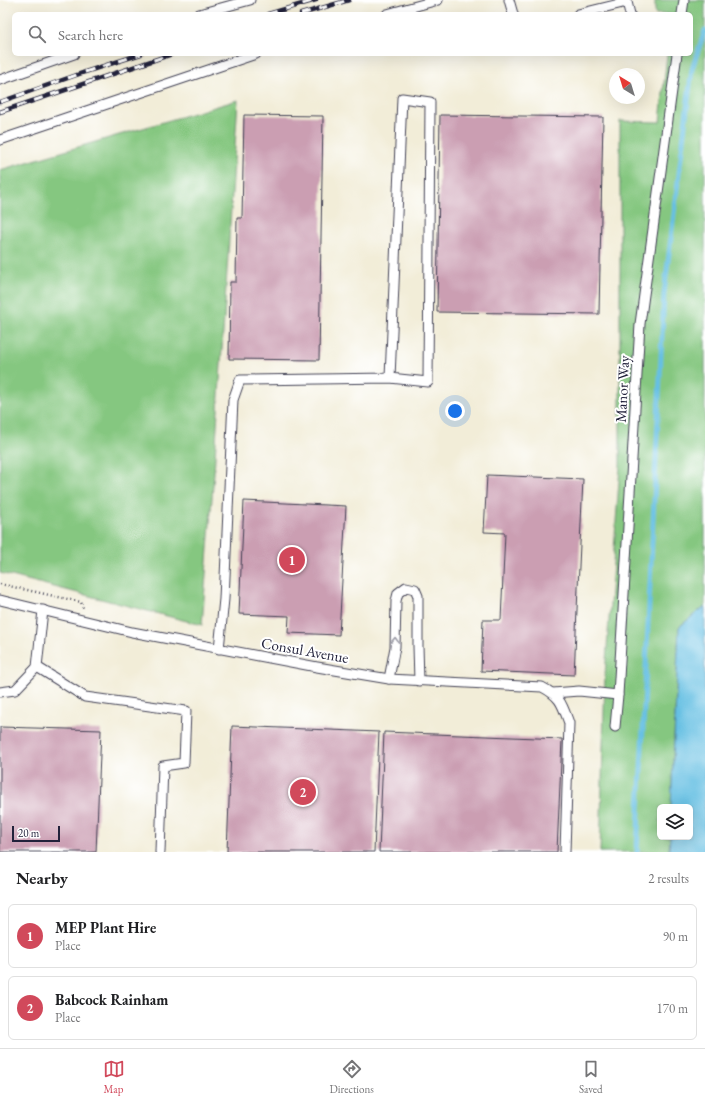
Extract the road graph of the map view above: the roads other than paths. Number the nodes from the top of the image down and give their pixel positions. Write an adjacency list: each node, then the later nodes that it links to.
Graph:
1 (250, 0): 5 (lane)
2 (438, 0): 6 (lane)
3 (509, 0): 7 (lane)
4 (684, 0): 10 (lane)
5 (206, 12)
6 (394, 12)
7 (512, 12)
8 (586, 12): 9 (lane)
9 (630, 12)
10 (682, 12)
11 (68, 56): 14 (lane)
12 (250, 56): 15 (lane)
13 (677, 56): 25 (lane, Manor Way)
14 (0, 80)
15 (0, 140)
16 (390, 378): 16 (lane); 19 (lane)
17 (0, 600): 18 (lane, Consul Avenue)
18 (42, 610): 19 (lane, Consul Avenue); 20 (lane)
19 (219, 649): 21 (lane, Consul Avenue)
20 (37, 667): 23 (lane); 27 (lane)
21 (389, 679): 22 (lane, Consul Avenue); 22 (lane, one-way to 22)
22 (419, 681): 24 (lane, Consul Avenue)
23 (0, 692)
24 (553, 693): 25 (lane); 28 (lane)
25 (618, 695): 26 (lane, Manor Way)
26 (615, 727)
27 (160, 852)
28 (565, 852)

